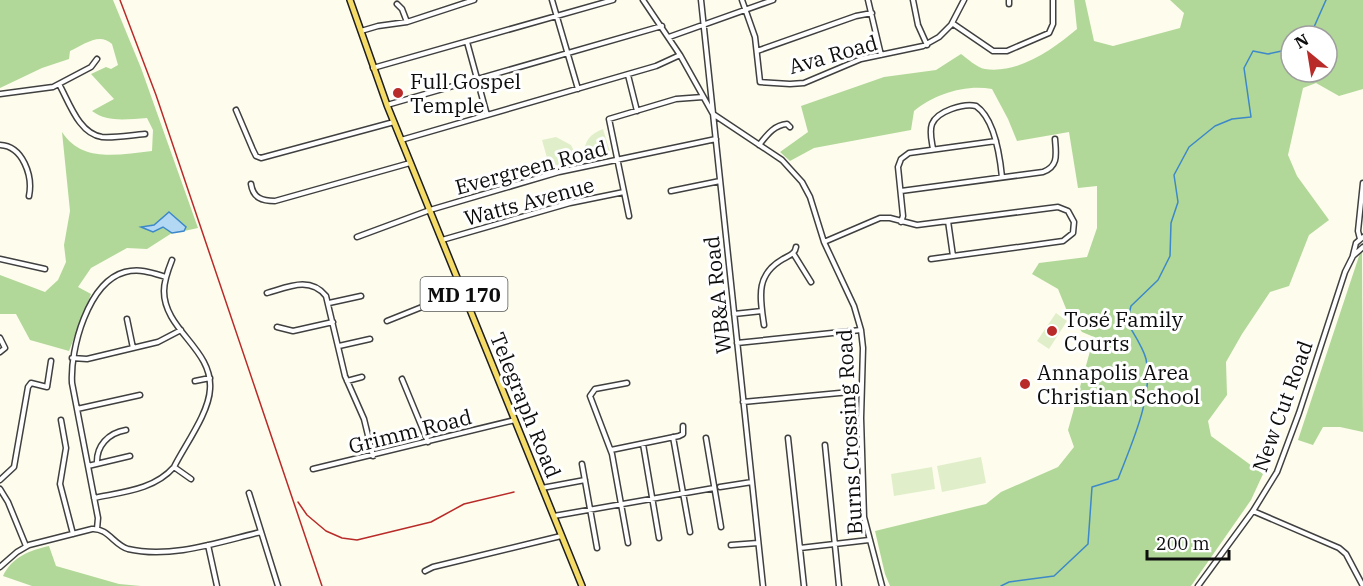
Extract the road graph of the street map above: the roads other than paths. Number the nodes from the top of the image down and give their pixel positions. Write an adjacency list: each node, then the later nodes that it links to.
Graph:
1 (350, 0): 22 (main road, Telegraph Road / MD 170)
2 (474, 0): 13 (street)
3 (552, 0): 17 (street)
4 (613, 0): 17 (street)
5 (643, 0): 21 (street)
6 (701, 0): 20 (street, WB&A Road)
7 (742, 0): 15 (street)
8 (773, 0): 15 (street)
9 (868, 0): 16 (street)
10 (912, 0): 25 (street)
11 (964, 0): 19 (street, Ava Road)
12 (1053, 0): 19 (street)
13 (454, 3): 18 (street)
14 (397, 4): 18 (street)
15 (745, 10): 20 (street); 26 (street)
16 (872, 13): 26 (street); 29 (street)
17 (556, 17): 24 (street); 27 (street)
18 (407, 22): 22 (street)
19 (952, 23): 25 (street, Ava Road)
20 (703, 25): 23 (street); 41 (street, WB&A Road)
21 (662, 26): 23 (street); 27 (street)
22 (360, 31): 31 (main road, Telegraph Road / MD 170)
23 (669, 37): 28 (street)
24 (467, 42): 31 (street); 33 (street)
25 (927, 45): 29 (street, Ava Road)
26 (757, 51): 29 (street, Ava Road)
27 (567, 53): 33 (street); 35 (street)
28 (680, 55): 32 (street); 37 (street)
29 (881, 55)
30 (97, 59): 34 (street)
31 (373, 69): 38 (main road, Telegraph Road / MD 170)
32 (628, 75): 35 (street); 40 (street)
33 (477, 79): 38 (street); 42 (street)
34 (59, 84): 36 (street); 45 (street)
35 (578, 89): 42 (street)
36 (0, 94)
37 (703, 97): 40 (street); 41 (street)
38 (387, 105): 43 (main road, Telegraph Road / MD 170)
39 (236, 110): 43 (street)
40 (637, 111): 53 (street)
41 (713, 114): 46 (street, WB&A Road); 51 (street, Burns Crossing Road)
42 (487, 115): 48 (street)
43 (394, 122): 48 (main road, Telegraph Road / MD 170)
44 (790, 127): 51 (street)
45 (145, 134)
46 (716, 139): 53 (street, Evergreen Road); 56 (street, WB&A Road)
47 (1055, 139): 55 (street)
48 (401, 140): 54 (main road, Telegraph Road / MD 170)
49 (996, 141): 52 (street); 52 (street); 55 (street)
50 (0, 145): 62 (street)
51 (759, 146): 70 (street, Burns Crossing Road)
52 (933, 149): 60 (street)
53 (617, 159): 61 (street); 63 (street, Evergreen Road)
54 (410, 163): 58 (street); 63 (main road, Telegraph Road / MD 170)
55 (1002, 177): 60 (street)
56 (720, 182): 59 (street); 87 (street, WB&A Road)
57 (1363, 183): 68 (street)
58 (251, 184)
59 (671, 190)
60 (901, 191): 66 (street)
61 (624, 192): 64 (street); 69 (street, Watts Avenue)
62 (28, 196)
63 (430, 210): 67 (street, Evergreen Road); 69 (main road, Telegraph Road / MD 170)
64 (629, 216)
65 (948, 221): 66 (street); 74 (street); 74 (street)
66 (902, 222): 70 (street)
67 (357, 237)
68 (1362, 238): 75 (street, New Cut Road)
69 (442, 240): 82 (main road, Telegraph Road / MD 170)
70 (824, 242): 94 (street, Burns Crossing Road)
71 (796, 247): 73 (street)
72 (1363, 247): 75 (street, New Cut Road)
73 (793, 253): 81 (street); 86 (street)
74 (952, 256): 77 (street)
75 (1353, 256): 145 (street, New Cut Road)
76 (0, 259): 79 (street)
77 (931, 259)
78 (172, 260): 80 (street)
79 (45, 269)
80 (166, 277): 93 (street); 101 (street)
81 (811, 282)
82 (462, 291): 89 (street); 114 (main road, Telegraph Road / MD 170)
83 (267, 293): 85 (street)
84 (361, 296): 85 (street)
85 (329, 303): 90 (street)
86 (762, 311): 87 (street); 91 (street)
87 (734, 314): 97 (street, WB&A Road)
88 (127, 320): 99 (street)
89 (387, 321)
90 (333, 322): 92 (street); 98 (street)
91 (764, 325)
92 (277, 327)
93 (181, 330): 99 (street); 104 (street)
94 (861, 330): 97 (street); 109 (street, Burns Crossing Road)
95 (0, 338): 100 (street)
96 (370, 339): 98 (street)
97 (737, 343): 111 (street, WB&A Road)
98 (339, 346): 107 (street)
99 (133, 348): 101 (street)
100 (0, 352)
101 (72, 358): 112 (street)
102 (51, 361): 132 (street)
103 (362, 377): 107 (street)
104 (210, 378): 106 (street); 129 (street)
105 (402, 379): 120 (street)
106 (195, 381)
107 (347, 381): 125 (street)
108 (627, 383): 123 (street)
109 (861, 391): 111 (street); 154 (street, Burns Crossing Road)
110 (140, 395): 112 (street)
111 (743, 402): 134 (street, WB&A Road)
112 (77, 409): 128 (street)
113 (62, 420): 151 (street)
114 (515, 420): 120 (street, Grimm Road); 136 (main road, Telegraph Road / MD 170)
115 (683, 426): 117 (street)
116 (126, 430): 126 (street)
117 (673, 437): 121 (street); 140 (street)
118 (705, 438): 137 (street)
119 (788, 438): 162 (street)
120 (428, 442): 125 (street, Grimm Road)
121 (643, 444): 123 (street); 142 (street)
122 (825, 445): 157 (street)
123 (611, 450): 143 (street)
124 (130, 456): 126 (street)
125 (373, 456): 130 (street, Grimm Road)
126 (97, 464): 128 (street)
127 (582, 464): 133 (street)
128 (88, 466): 141 (street)
129 (174, 467): 131 (street); 141 (street)
130 (313, 469)
131 (191, 479)
132 (0, 480)
133 (585, 480): 136 (street); 144 (street)
134 (752, 482): 135 (street); 156 (street, WB&A Road)
135 (720, 487)
136 (542, 488): 146 (main road, Telegraph Road / MD 170)
137 (714, 488): 140 (street); 147 (street)
138 (0, 489): 160 (street)
139 (249, 493): 149 (street)
140 (683, 494): 142 (street); 150 (street)
141 (94, 498): 148 (street)
142 (652, 499): 143 (street); 153 (street)
143 (621, 504): 144 (street); 155 (street)
144 (590, 510): 146 (street); 161 (street)
145 (1253, 511): 172 (street, New Cut Road); 173 (street)
146 (554, 516): 152 (main road, Telegraph Road / MD 170)
147 (721, 527)
148 (97, 529): 151 (street); 158 (street)
149 (261, 532): 158 (street); 166 (street)
150 (690, 532)
151 (73, 534): 160 (street)
152 (561, 536): 164 (street); 167 (main road, Telegraph Road / MD 170)
153 (659, 538)
154 (869, 540): 157 (street); 171 (street, Burns Crossing Road)
155 (628, 543)
156 (758, 543): 159 (street); 168 (street, WB&A Road)
157 (835, 544): 162 (street); 170 (street)
158 (208, 545): 165 (street)
159 (731, 545)
160 (26, 546): 163 (street)
161 (597, 548)
162 (800, 548): 169 (street)
163 (0, 567)
164 (426, 571)
165 (217, 586)
166 (278, 586)
167 (582, 586)
168 (763, 586)
169 (804, 586)
170 (839, 586)
171 (882, 586)
172 (1198, 586)
173 (1363, 586)

